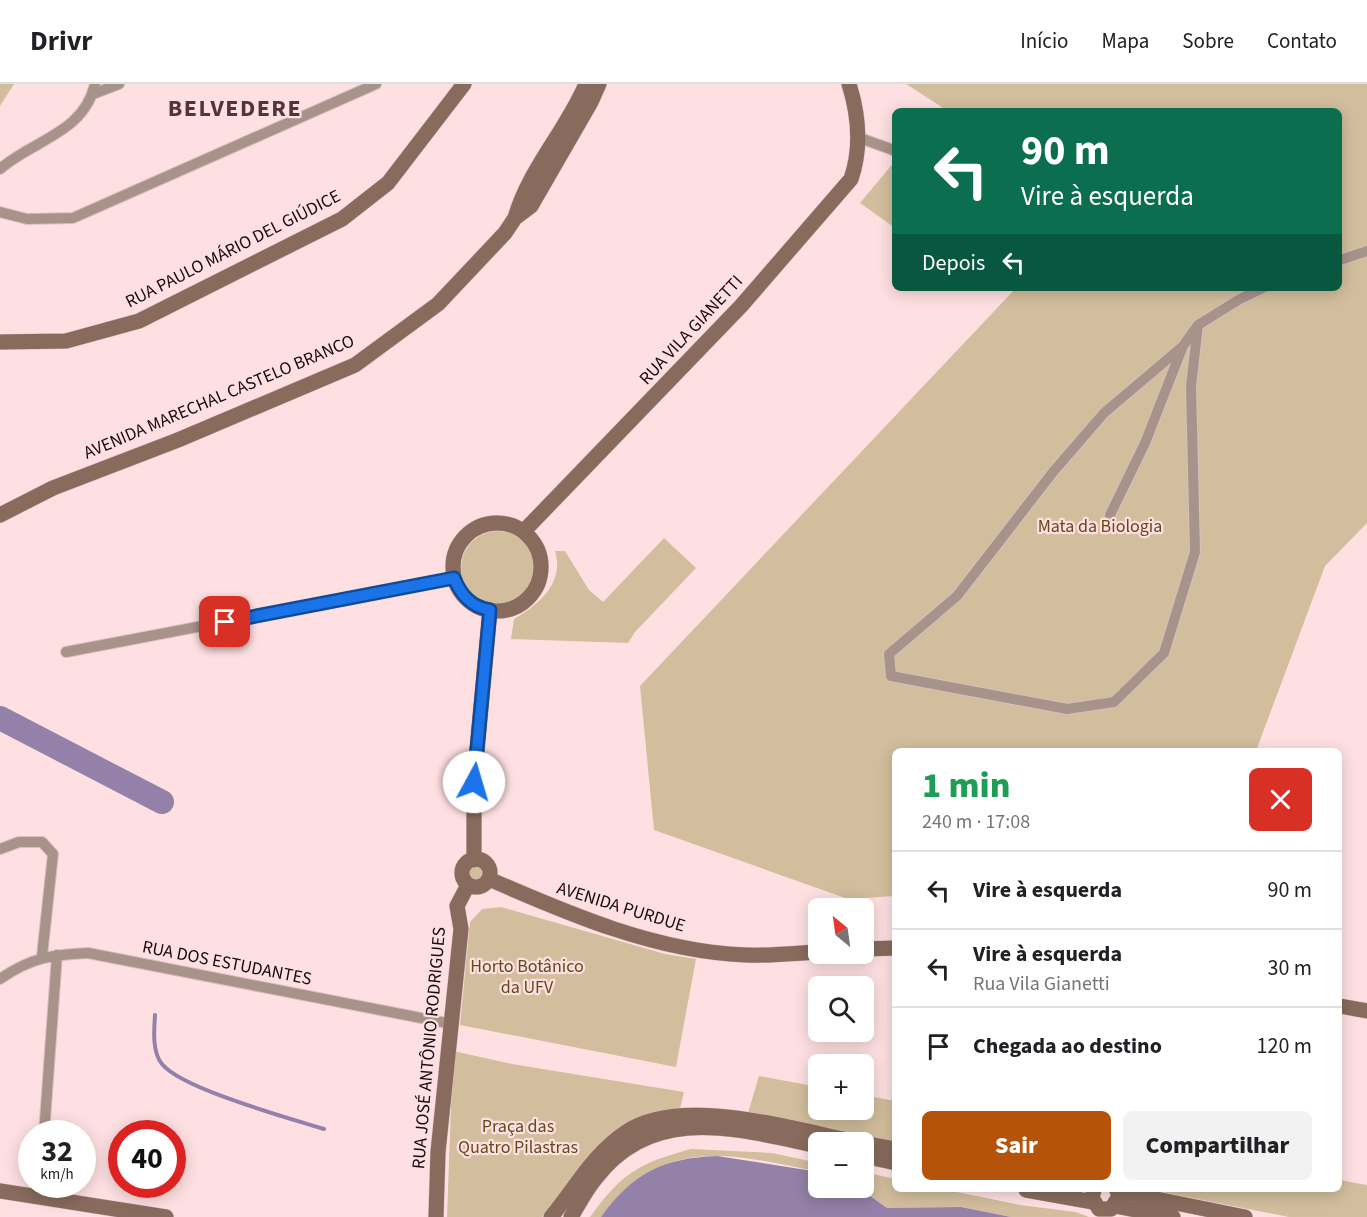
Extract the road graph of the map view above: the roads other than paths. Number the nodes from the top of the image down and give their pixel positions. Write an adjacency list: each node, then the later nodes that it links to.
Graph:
1 (119, 84): 7 (street)
2 (376, 84): 11 (street)
3 (464, 84): 17 (street, RUA PAULO MÁRIO DEL GIÚDICE)
4 (586, 84): 12 (street, AVENIDA MARECHAL CASTELO BRANCO)
5 (599, 84): 12 (street, AVENIDA MARECHAL CASTELO BRANCO)
6 (849, 84): 8 (street)
7 (94, 89): 10 (street)
8 (860, 138): 9 (street); 21 (street, RUA VILA GIANETTI)
9 (892, 150)
10 (0, 169)
11 (0, 212)
12 (515, 218): 19 (street, AVENIDA MARECHAL CASTELO BRANCO)
13 (1367, 251): 14 (street)
14 (1342, 259)
15 (1257, 291): 16 (street)
16 (1198, 325): 18 (street); 18 (street)
17 (0, 342)
18 (1183, 346): 20 (street)
19 (0, 515)
20 (1110, 515)
21 (524, 531): 22 (street); 23 (street)
22 (454, 578): 23 (street); 24 (street)
23 (490, 610): 26 (street)
24 (66, 652)
25 (0, 849): 33 (street)
26 (474, 860): 27 (street); 28 (street)
27 (489, 879): 28 (street); 31 (street, AVENIDA PURDUE)
28 (468, 885): 37 (street, RUA JOSÉ ANTÔNIO RODRIGUES)
29 (892, 948): 30 (street)
30 (874, 949)
31 (808, 952)
32 (57, 955): 33 (street, RUA DOS ESTUDANTES); 37 (street, RUA DOS ESTUDANTES); 38 (street)
33 (42, 956): 34 (street, RUA DOS ESTUDANTES)
34 (0, 979)
35 (1342, 1006): 36 (street)
36 (1367, 1011)
37 (452, 1024): 52 (street, RUA JOSÉ ANTÔNIO RODRIGUES)
38 (45, 1120)
39 (808, 1132): 53 (street)
40 (808, 1144): 54 (street)
41 (874, 1145): 42 (street)
42 (892, 1148)
43 (874, 1158): 44 (street)
44 (892, 1161)
45 (0, 1191): 46 (street)
46 (18, 1191)
47 (1049, 1192): 49 (street)
48 (1116, 1195): 49 (street); 55 (street); 56 (street)
49 (1094, 1196)
50 (73, 1198): 51 (street)
51 (166, 1217)
52 (436, 1217)
53 (550, 1217)
54 (571, 1217)
55 (1173, 1217)
56 (1245, 1217)

